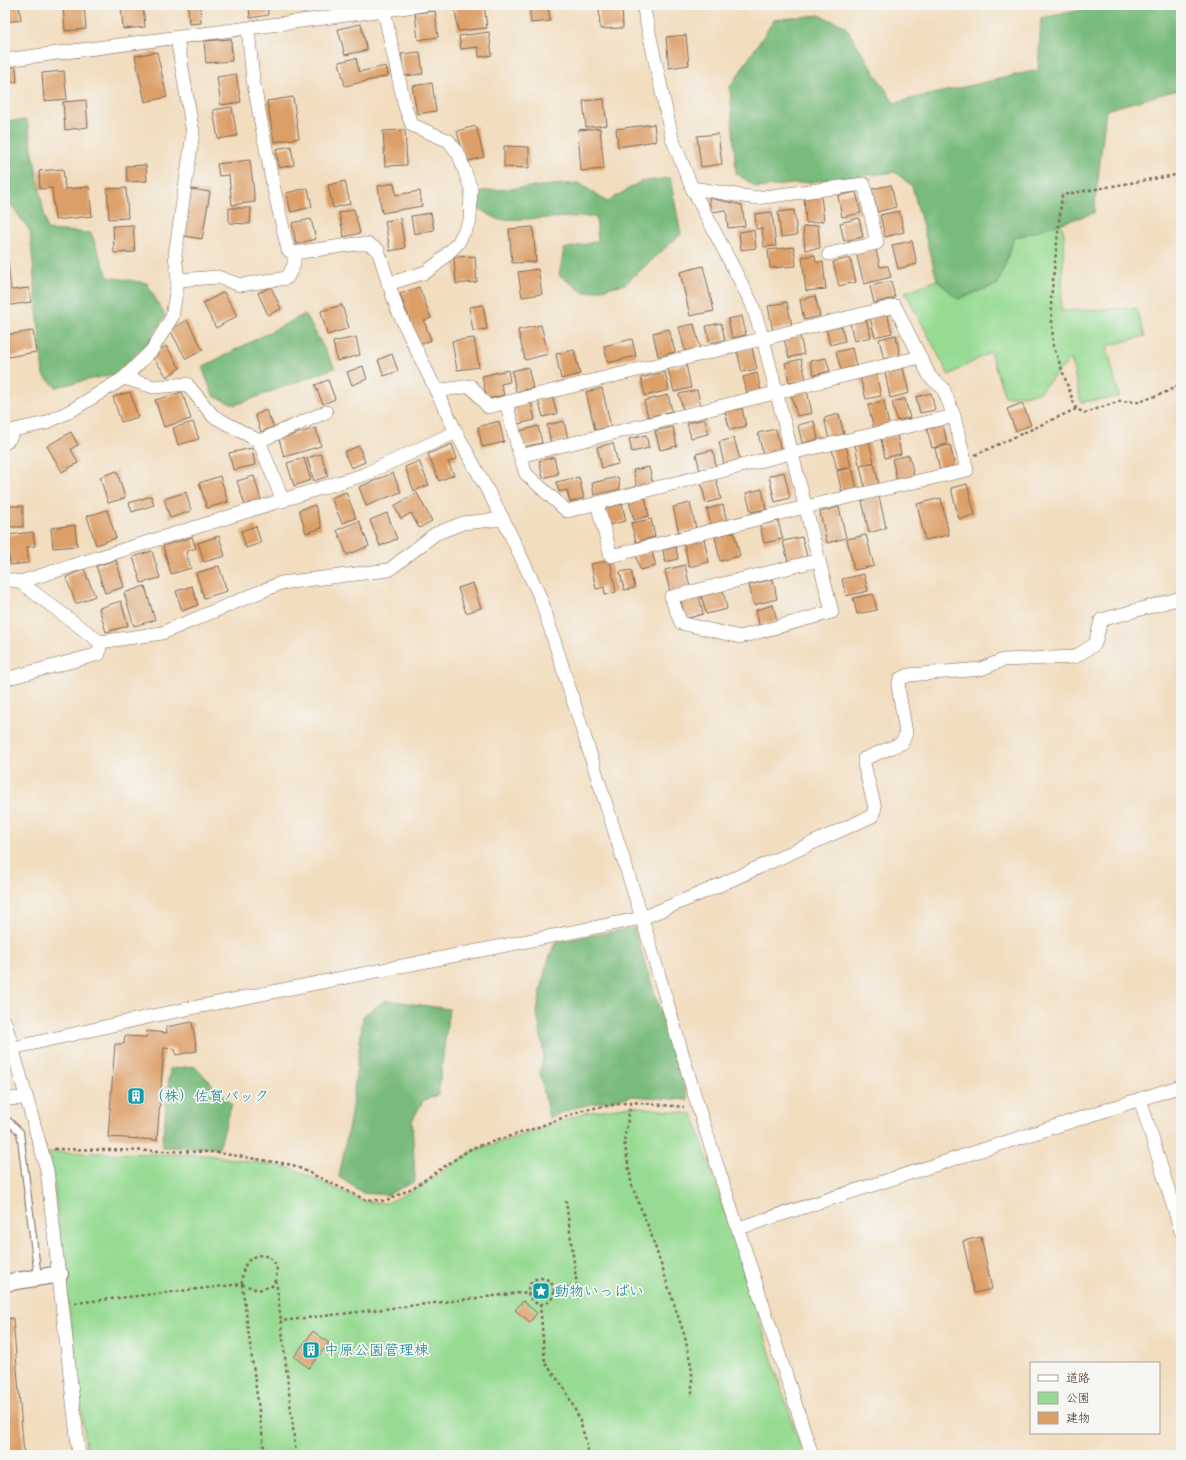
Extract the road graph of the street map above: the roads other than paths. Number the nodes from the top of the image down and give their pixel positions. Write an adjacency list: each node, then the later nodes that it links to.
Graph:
1 (423, 5): 4 (street)
2 (643, 5): 8 (street)
3 (366, 9): 4 (street); 5 (street)
4 (384, 11): 12 (street)
5 (248, 29): 6 (street); 9 (street)
6 (177, 38): 7 (street); 11 (street)
7 (5, 60)
8 (692, 188): 10 (street); 13 (street)
9 (294, 253): 11 (street); 12 (street)
10 (829, 254)
11 (178, 280): 15 (street)
12 (388, 284): 16 (street)
13 (763, 339): 14 (street); 17 (street); 18 (street)
14 (920, 357): 17 (street); 20 (street)
15 (124, 378): 22 (street); 23 (street)
16 (436, 391): 18 (street); 21 (street)
17 (776, 392): 24 (street); 25 (street)
18 (506, 402): 25 (street)
19 (326, 412): 22 (street)
20 (954, 416): 24 (street); 28 (street)
21 (456, 432): 26 (street); 29 (street)
22 (259, 441): 26 (street)
23 (5, 443)
24 (791, 453): 27 (street); 28 (street)
25 (520, 456): 27 (street)
26 (283, 501): 32 (street)
27 (597, 503): 28 (street)
28 (805, 507): 30 (street)
29 (503, 519): 34 (street); 36 (street)
30 (819, 560): 30 (street)
31 (5, 579): 32 (street)
32 (20, 582): 34 (street)
33 (1181, 598): 36 (street)
34 (100, 642): 35 (street)
35 (5, 679)
36 (642, 918): 38 (street); 44 (street)
37 (5, 1022): 38 (street)
38 (13, 1048): 40 (street)
39 (1181, 1086): 42 (street)
40 (27, 1098): 41 (street); 46 (street)
41 (5, 1099)
42 (1140, 1099): 44 (street); 45 (street)
43 (5, 1118): 47 (lane)
44 (739, 1228): 50 (street)
45 (1181, 1231)
46 (60, 1274): 47 (street); 49 (street)
47 (38, 1279): 48 (street)
48 (5, 1283)
49 (79, 1455)
50 (812, 1455)

